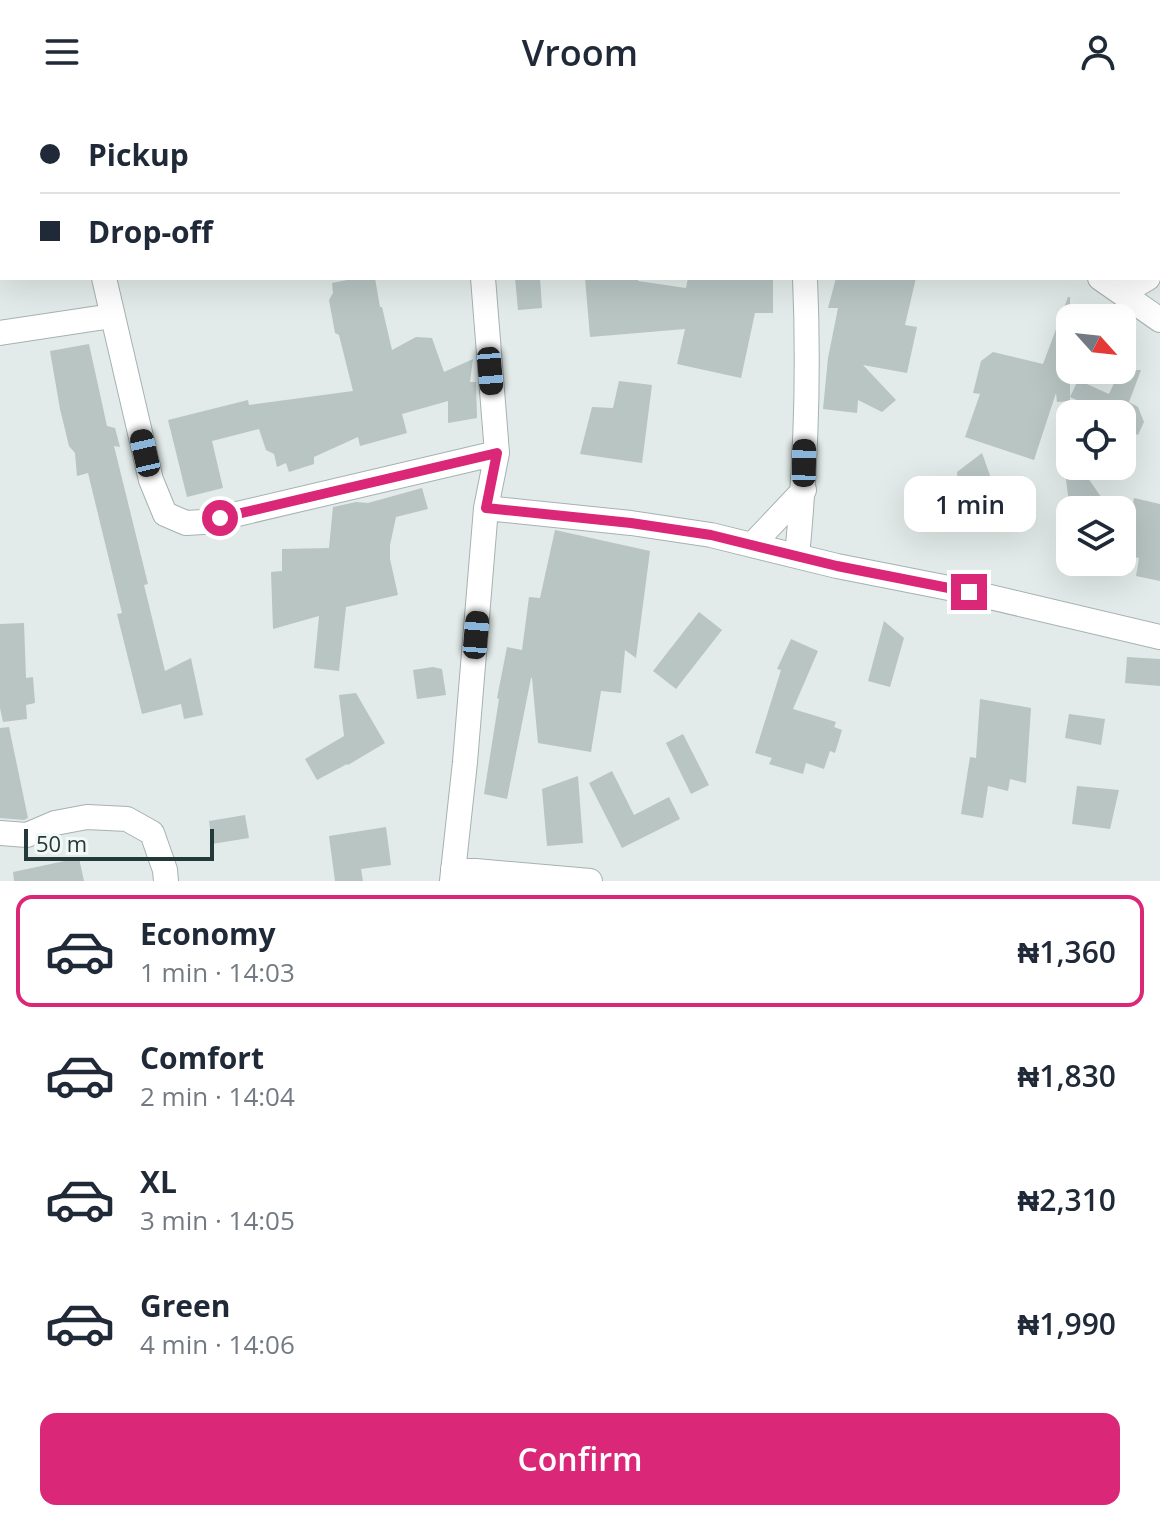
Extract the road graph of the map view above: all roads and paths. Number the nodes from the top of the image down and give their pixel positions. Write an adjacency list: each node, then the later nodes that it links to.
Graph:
1 (104, 280): 7 (street)
2 (483, 280): 10 (street)
3 (805, 280): 11 (street)
4 (1103, 280): 6 (street)
5 (1145, 280): 6 (street)
6 (1122, 293): 8 (street)
7 (112, 316): 9 (street); 10 (street)
8 (1160, 320)
9 (0, 333)
10 (497, 453): 12 (street)
11 (804, 490): 13 (street); 14 (street)
12 (486, 508): 13 (street); 17 (street)
13 (752, 545): 14 (street)
14 (797, 556): 15 (street)
15 (1160, 637)
16 (0, 833): 18 (street)
17 (452, 875): 19 (street)
18 (166, 881)
19 (590, 881)

